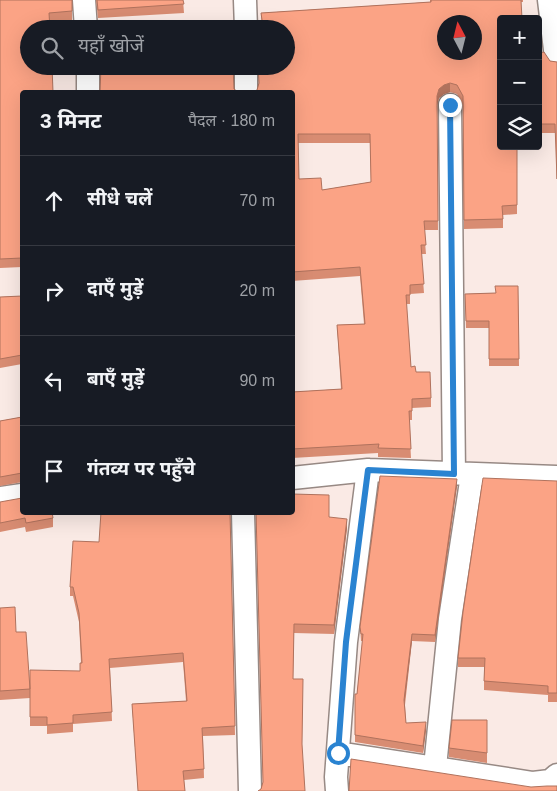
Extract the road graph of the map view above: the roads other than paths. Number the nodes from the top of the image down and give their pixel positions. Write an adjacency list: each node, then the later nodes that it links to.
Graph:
1 (84, 0): 4 (street)
2 (246, 0): 5 (street)
3 (549, 0): 6 (street)
4 (85, 20)
5 (246, 20)
6 (556, 58)
7 (88, 75): 9 (street)
8 (246, 75): 10 (street)
9 (88, 90)
10 (246, 90)
11 (450, 105): 13 (street)
12 (368, 470): 13 (street); 15 (street); 19 (street)
13 (463, 475): 14 (street); 20 (street)
14 (557, 477)
15 (295, 478)
16 (20, 495): 17 (street)
17 (0, 498)
18 (243, 515): 22 (street)
19 (338, 753): 20 (street); 23 (street)
20 (435, 767): 21 (street)
21 (557, 775)
22 (250, 791)
23 (337, 791)

